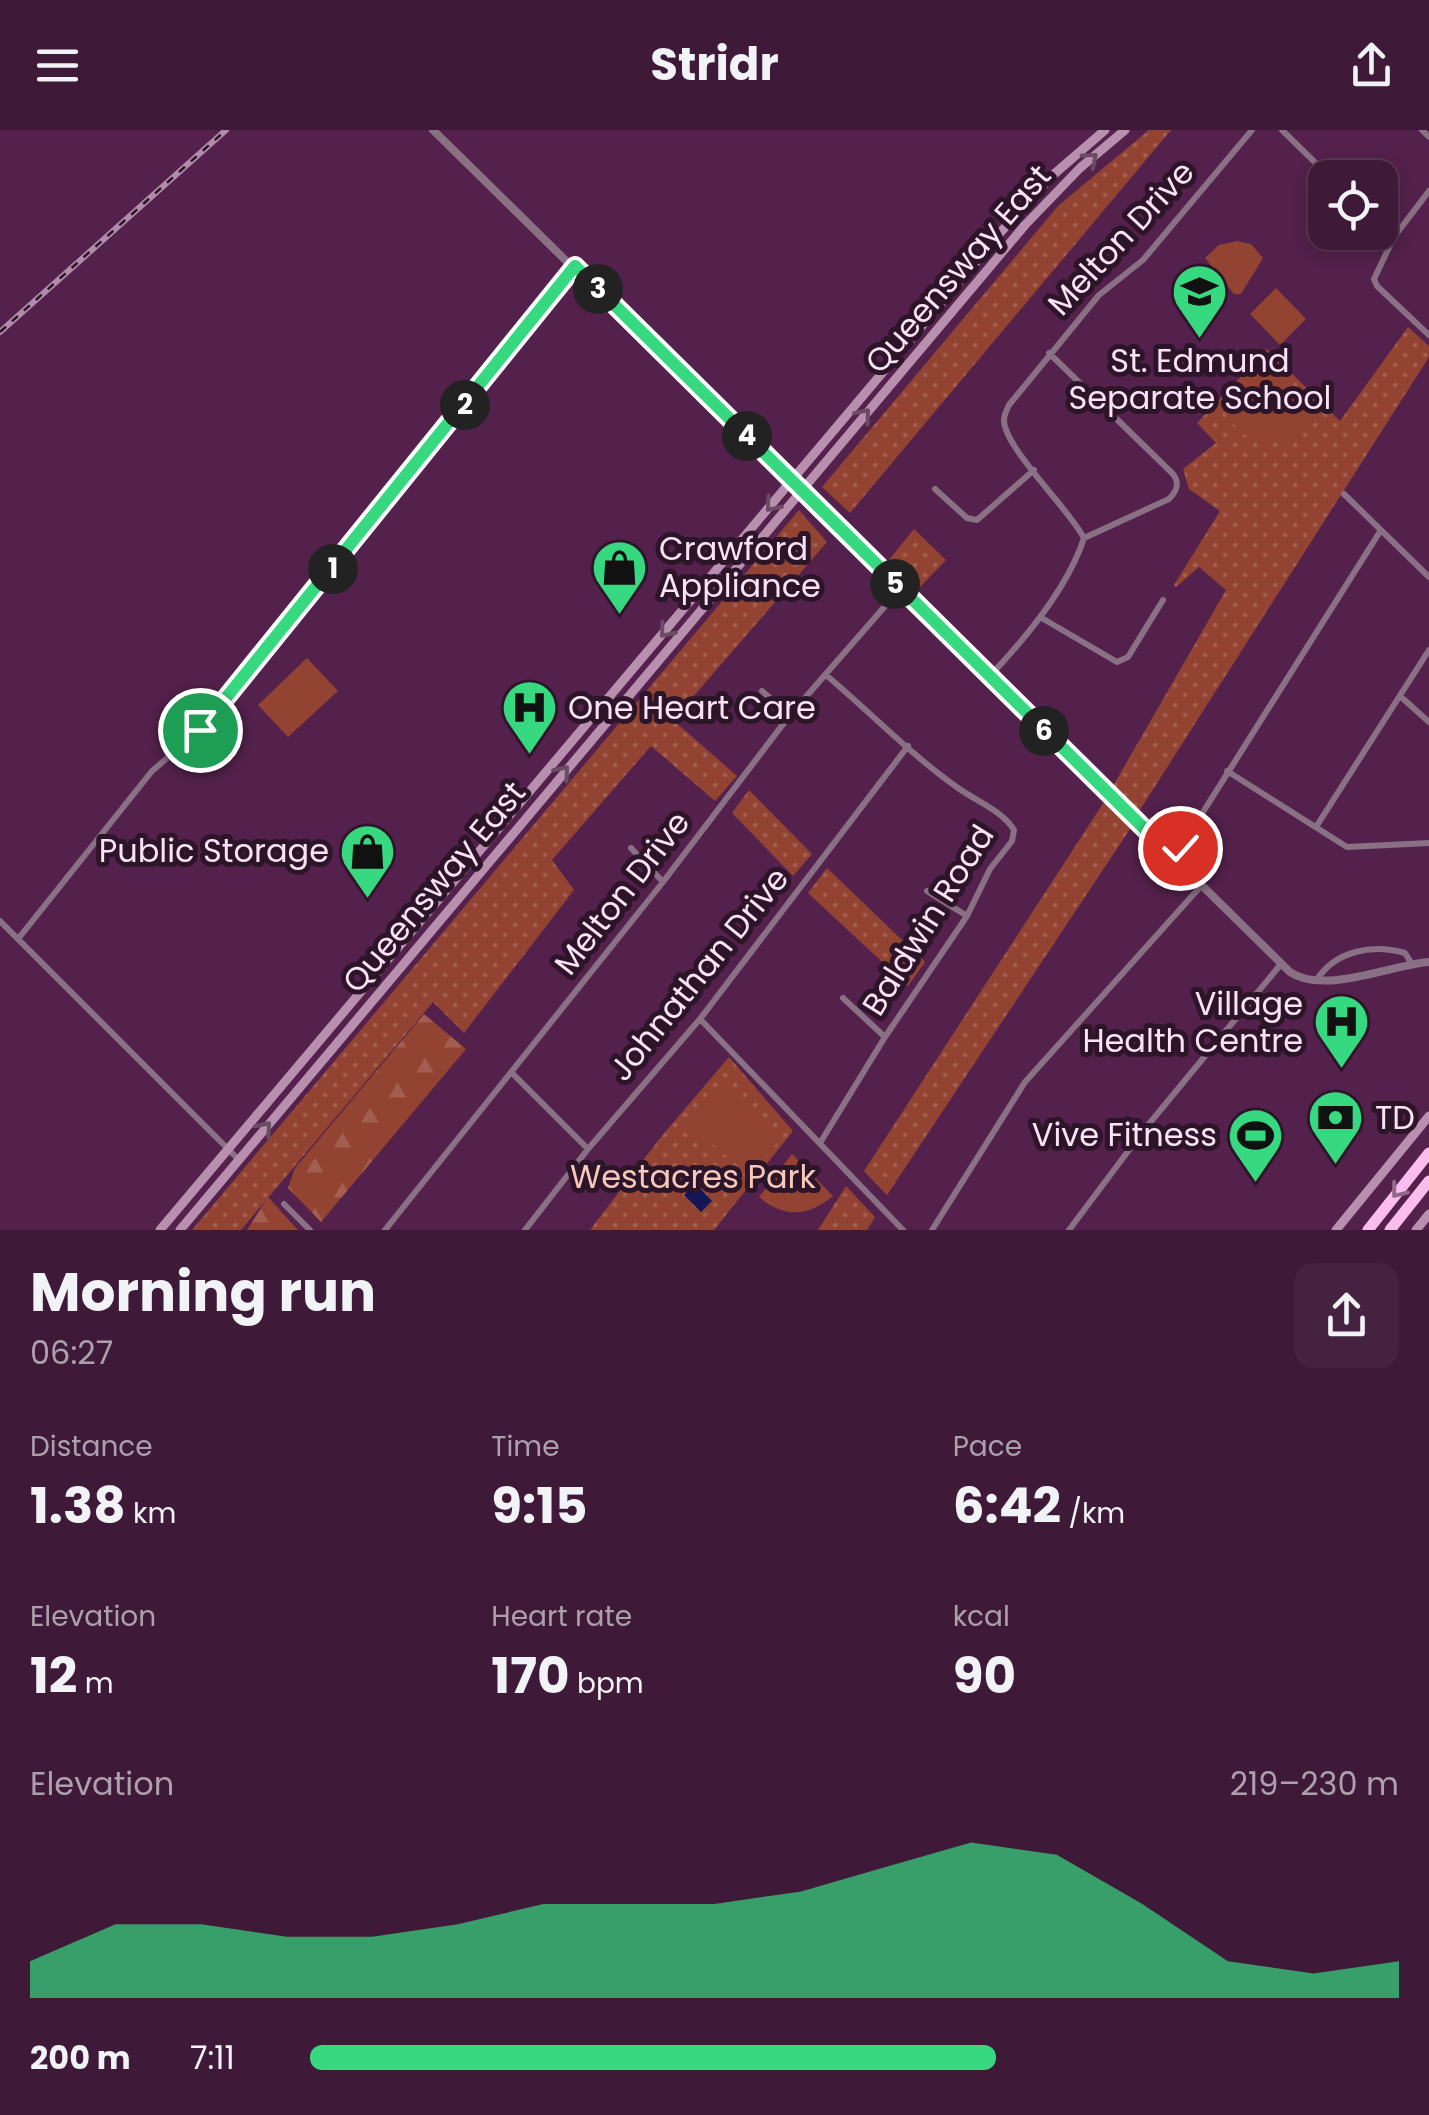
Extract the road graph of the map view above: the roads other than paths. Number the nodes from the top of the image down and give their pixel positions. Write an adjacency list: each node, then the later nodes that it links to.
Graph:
1 (433, 130): 12 (street)
2 (1105, 130): 16 (main road, Queensway East)
3 (1126, 130): 18 (main road, Queensway East, one-way to 3)
4 (1252, 130): 14 (street, Melton Drive)
5 (1282, 130): 8 (street)
6 (1422, 130): 7 (street)
7 (1429, 137)
8 (1313, 160)
9 (1429, 190): 10 (street)
10 (1398, 232)
11 (1388, 250): 13 (street)
12 (575, 266): 16 (street); 44 (street)
13 (1429, 335)
14 (1049, 353): 15 (street, Melton Drive); 21 (street)
15 (1034, 470): 17 (street); 21 (street, Melton Drive)
16 (793, 481): 18 (street); 55 (main road, Queensway East, one-way to 55)
17 (935, 488)
18 (802, 490): 23 (street); 58 (main road, Queensway East, one-way to 18)
19 (1344, 494): 20 (street)
20 (1381, 530): 22 (street); 34 (street)
21 (1084, 538): 25 (street)
22 (1429, 577)
23 (900, 589): 27 (street, Melton Drive); 28 (street)
24 (1164, 600): 25 (street)
25 (1040, 616): 28 (street)
26 (1429, 650): 30 (street)
27 (826, 675): 31 (street, Melton Drive); 33 (street, Baldwin Road)
28 (990, 676): 38 (street)
29 (762, 690): 31 (street)
30 (1400, 696): 32 (street); 35 (street)
31 (790, 715): 39 (street, Melton Drive)
32 (1429, 722)
33 (908, 746): 42 (street, Baldwin Road); 50 (street, Johnathan Drive)
34 (1227, 772): 35 (street); 38 (street)
35 (1316, 827): 36 (street)
36 (1429, 843)
37 (632, 848): 39 (street)
38 (1174, 858): 40 (street)
39 (663, 882): 52 (street, Melton Drive)
40 (1202, 886): 46 (street); 68 (street)
41 (927, 891): 42 (street)
42 (967, 916): 51 (street, Baldwin Road)
43 (0, 921): 44 (street)
44 (18, 939): 55 (street)
45 (1429, 962): 47 (street)
46 (1281, 964): 48 (street); 69 (street)
47 (1412, 964): 48 (street); 48 (street)
48 (1316, 981)
49 (844, 998): 51 (street)
50 (700, 1019): 54 (street); 56 (street, Johnathan Drive)
51 (885, 1037): 54 (street, Baldwin Road)
52 (512, 1073): 56 (street); 65 (street, Melton Drive)
53 (1429, 1116): 70 (main road)
54 (820, 1144): 67 (street)
55 (228, 1149): 58 (street); 62 (main road, Queensway East)
56 (588, 1149): 66 (street, Johnathan Drive)
57 (1429, 1152): 71 (highway, one-way to 71)
58 (239, 1160): 63 (main road, Queensway East)
59 (1429, 1180): 72 (highway)
60 (284, 1204): 64 (street)
61 (1429, 1214): 73 (main road)
62 (160, 1230)
63 (180, 1230)
64 (310, 1230)
65 (384, 1230)
66 (525, 1230)
67 (903, 1230)
68 (932, 1230)
69 (1068, 1230)
70 (1336, 1230)
71 (1368, 1230)
72 (1390, 1230)
73 (1416, 1230)

